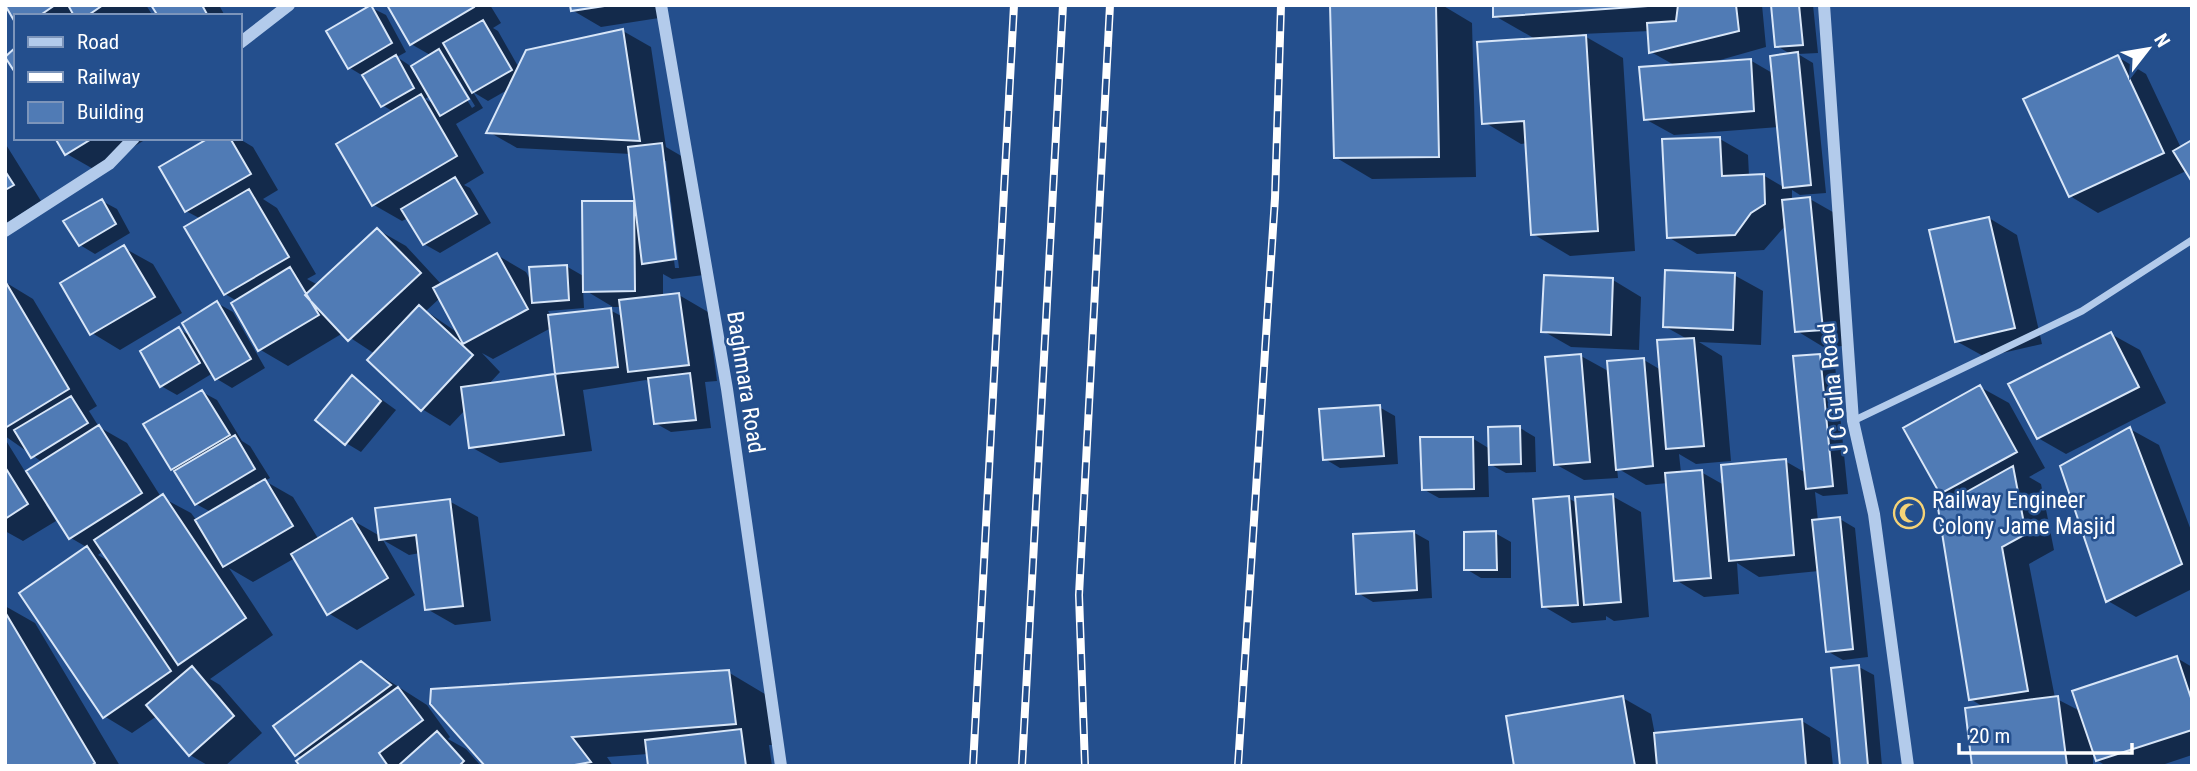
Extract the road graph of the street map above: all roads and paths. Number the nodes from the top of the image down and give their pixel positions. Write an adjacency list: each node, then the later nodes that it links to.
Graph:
1 (289, 5): 4 (street)
2 (661, 5): 9 (street, Baghmara Road)
3 (1824, 5): 8 (street, J C Guha Road)
4 (242, 41)
5 (132, 140): 6 (street)
6 (5, 231)
7 (2192, 240): 8 (street)
8 (1853, 421): 10 (street, J C Guha Road)
9 (781, 766)
10 (1908, 766)

